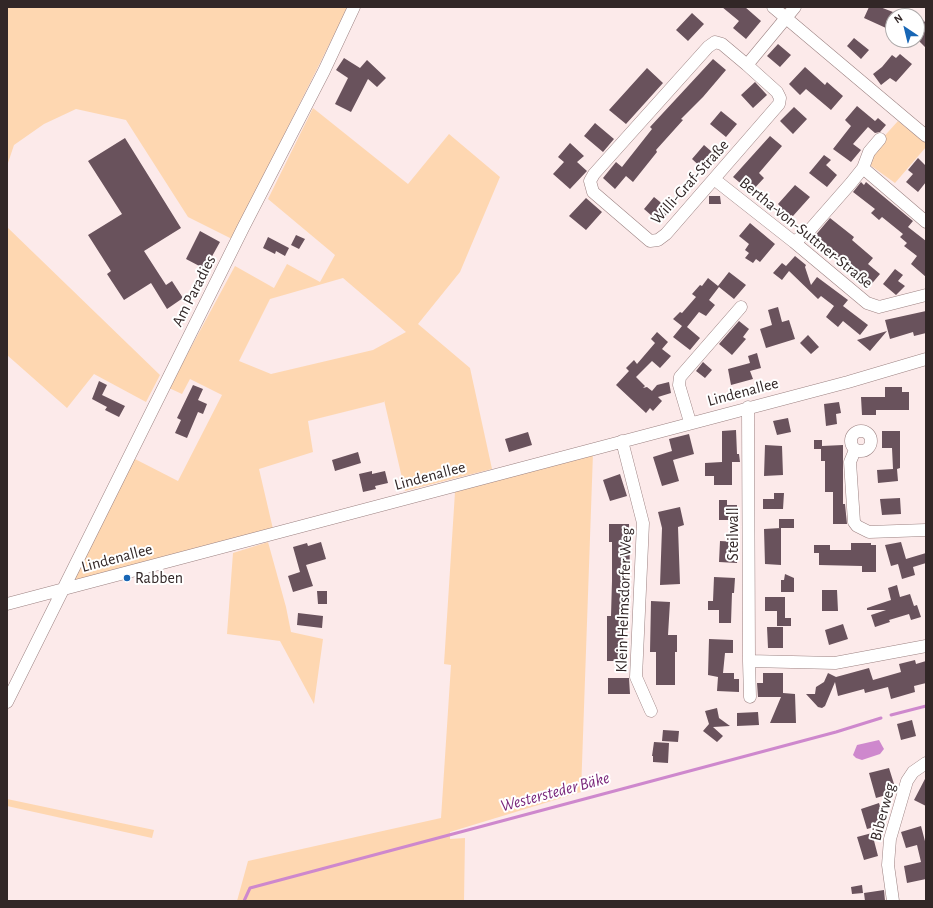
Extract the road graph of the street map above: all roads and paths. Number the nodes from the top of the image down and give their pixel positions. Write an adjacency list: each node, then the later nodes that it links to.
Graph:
1 (354, 7): 20 (street, Am Paradies)
2 (773, 7): 4 (street)
3 (796, 7): 4 (street)
4 (786, 18): 5 (street); 6 (street)
5 (747, 65): 9 (street, Willi-Graf-Straße); 9 (street, Willi-Graf-Straße)
6 (926, 136)
7 (880, 139): 8 (street)
8 (863, 168): 10 (street); 11 (street)
9 (714, 179): 11 (street, Bertha-von-Suttner-Straße)
10 (926, 222)
11 (794, 242): 12 (street, Bertha-von-Suttner-Straße)
12 (926, 295)
13 (740, 308): 16 (street)
14 (926, 359): 15 (street, Lindenallee)
15 (748, 407): 16 (street, Lindenallee); 23 (street, Steilwall)
16 (690, 422): 17 (street, Lindenallee)
17 (622, 441): 20 (street, Lindenallee); 26 (street, Klein Helmsdorfer Weg)
18 (855, 450): 19 (street)
19 (926, 530)
20 (63, 589): 21 (street, Lindenallee); 25 (street)
21 (7, 604)
22 (926, 646): 23 (street)
23 (749, 661): 24 (street, Steilwall)
24 (750, 697)
25 (7, 702)
26 (651, 711)
27 (926, 763): 28 (street, Biberweg)
28 (893, 901)

